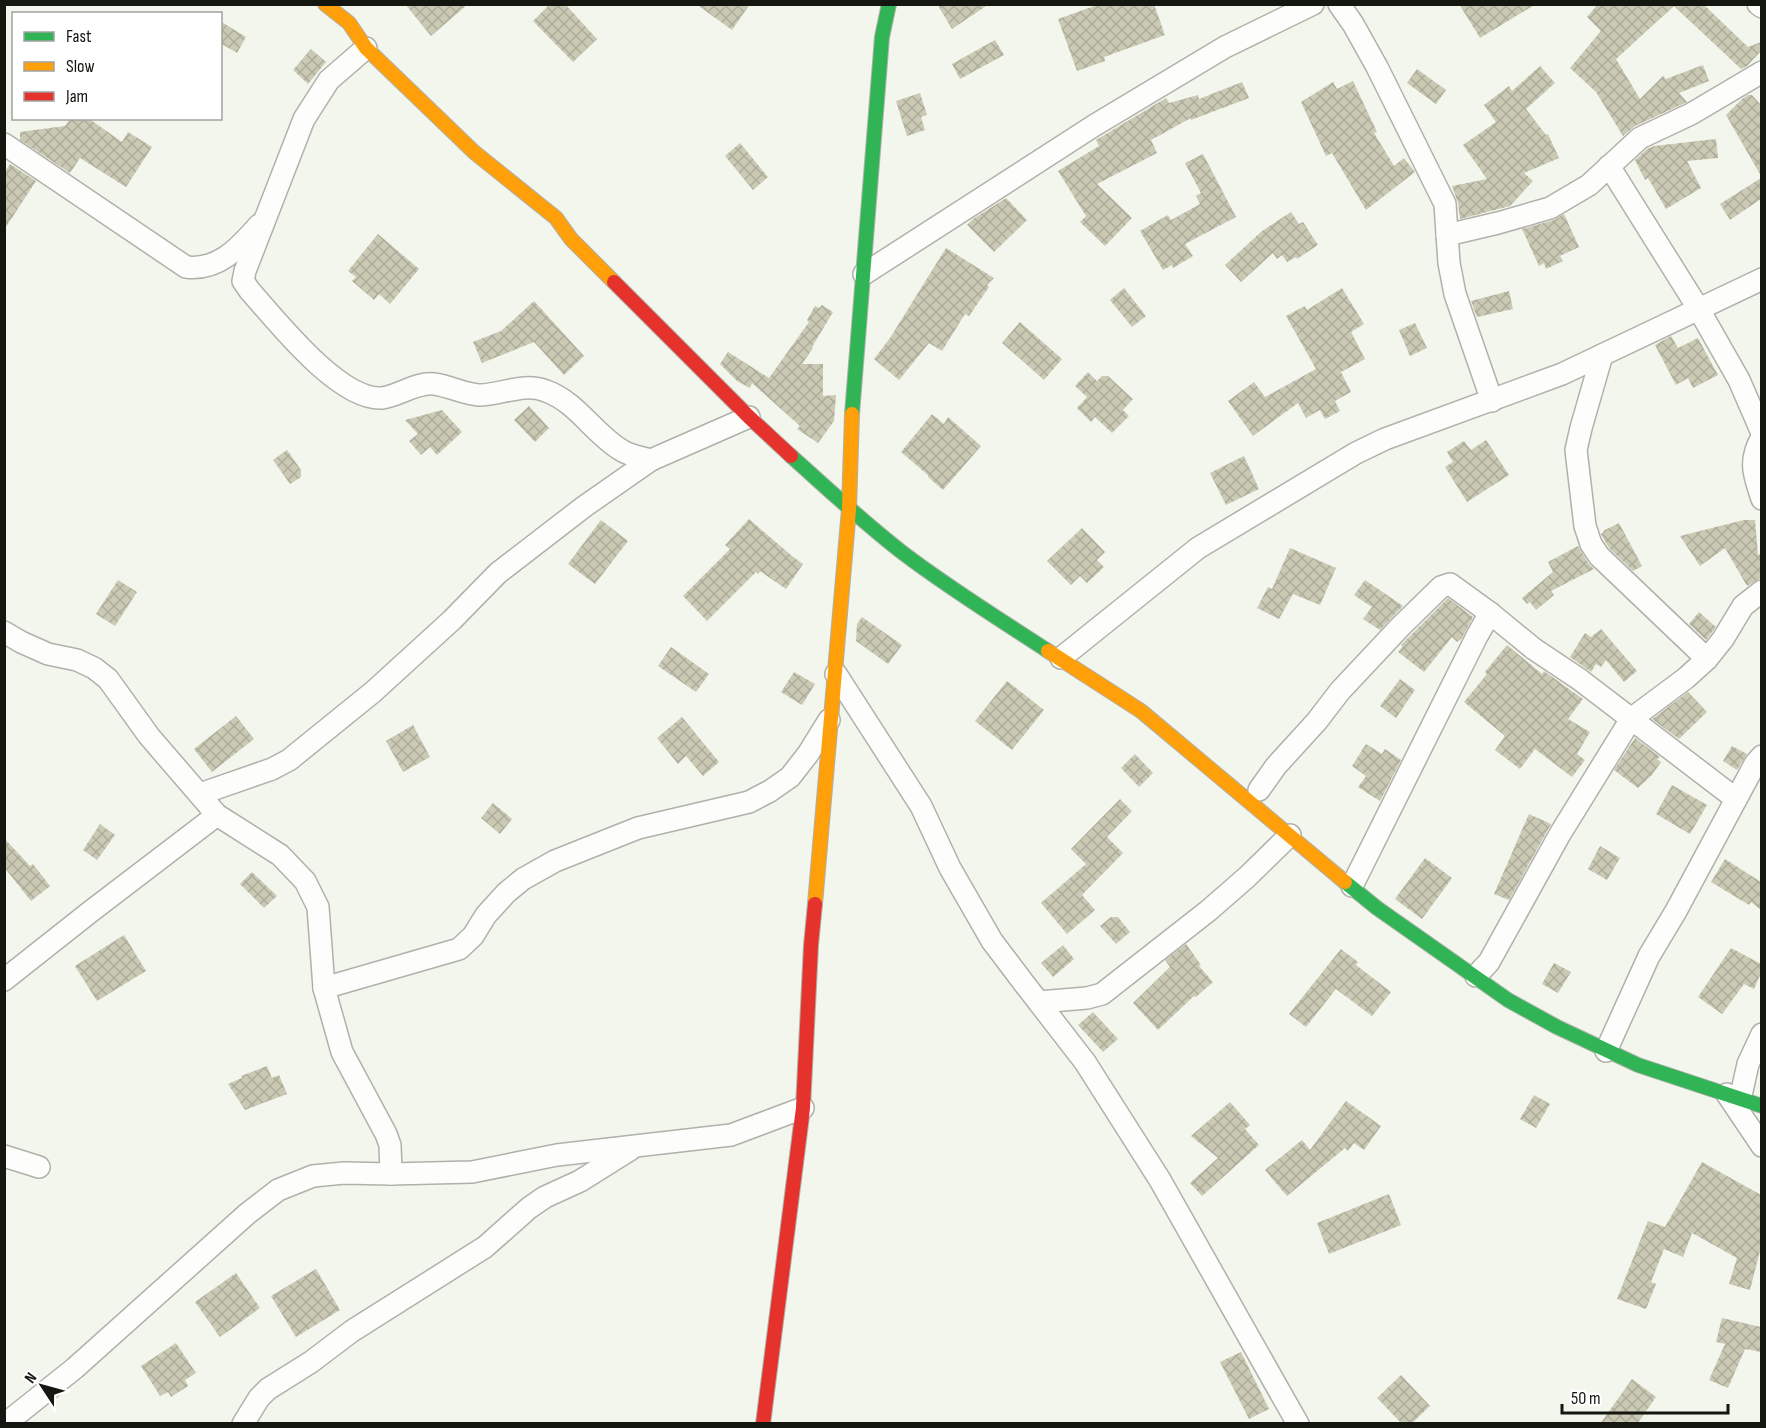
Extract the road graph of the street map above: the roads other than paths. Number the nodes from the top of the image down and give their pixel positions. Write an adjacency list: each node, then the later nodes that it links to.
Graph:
1 (325, 4): 5 (street)
2 (889, 4): 12 (street)
3 (1313, 4): 12 (street)
4 (1339, 4): 11 (street)
5 (342, 10): 6 (street)
6 (366, 48): 10 (street); 17 (street)
7 (1761, 72): 9 (street)
8 (4, 144): 10 (street)
9 (1609, 166): 11 (street); 14 (street)
10 (265, 219): 19 (street)
11 (1447, 235): 16 (street)
12 (864, 274): 21 (street)
13 (1761, 279): 14 (street)
14 (1698, 308): 15 (street); 18 (street)
15 (1602, 355): 16 (street); 26 (street)
16 (1492, 401): 25 (street)
17 (749, 417): 19 (street); 21 (street)
18 (1761, 435): 20 (street)
19 (651, 460): 32 (street)
20 (1761, 499)
21 (849, 509): 25 (street); 27 (street)
22 (1761, 591): 26 (street)
23 (1490, 613): 29 (street); 31 (street); 36 (street)
24 (4, 632): 32 (street)
25 (1061, 658): 35 (street)
26 (1707, 659): 29 (street)
27 (836, 674): 28 (street); 40 (street)
28 (831, 717): 39 (street); 45 (street)
29 (1631, 719): 33 (street); 37 (street)
30 (1761, 756): 33 (street)
31 (1259, 790)
32 (200, 794): 34 (street)
33 (1736, 799): 42 (street)
34 (217, 815): 38 (street); 39 (street)
35 (1290, 835): 36 (street); 40 (street)
36 (1352, 886): 37 (street)
37 (1476, 976): 42 (street)
38 (4, 980)
39 (324, 988): 50 (street)
40 (1039, 1002): 54 (street)
41 (1761, 1034): 43 (street)
42 (1606, 1051): 43 (street)
43 (1733, 1097): 44 (street); 46 (street)
44 (1761, 1106)
45 (803, 1108): 47 (street); 53 (street)
46 (1761, 1146)
47 (635, 1147): 50 (street); 52 (street)
48 (4, 1156): 49 (street)
49 (39, 1167)
50 (391, 1174): 51 (street)
51 (6, 1422)
52 (243, 1424)
53 (763, 1424)
54 (1298, 1424)

